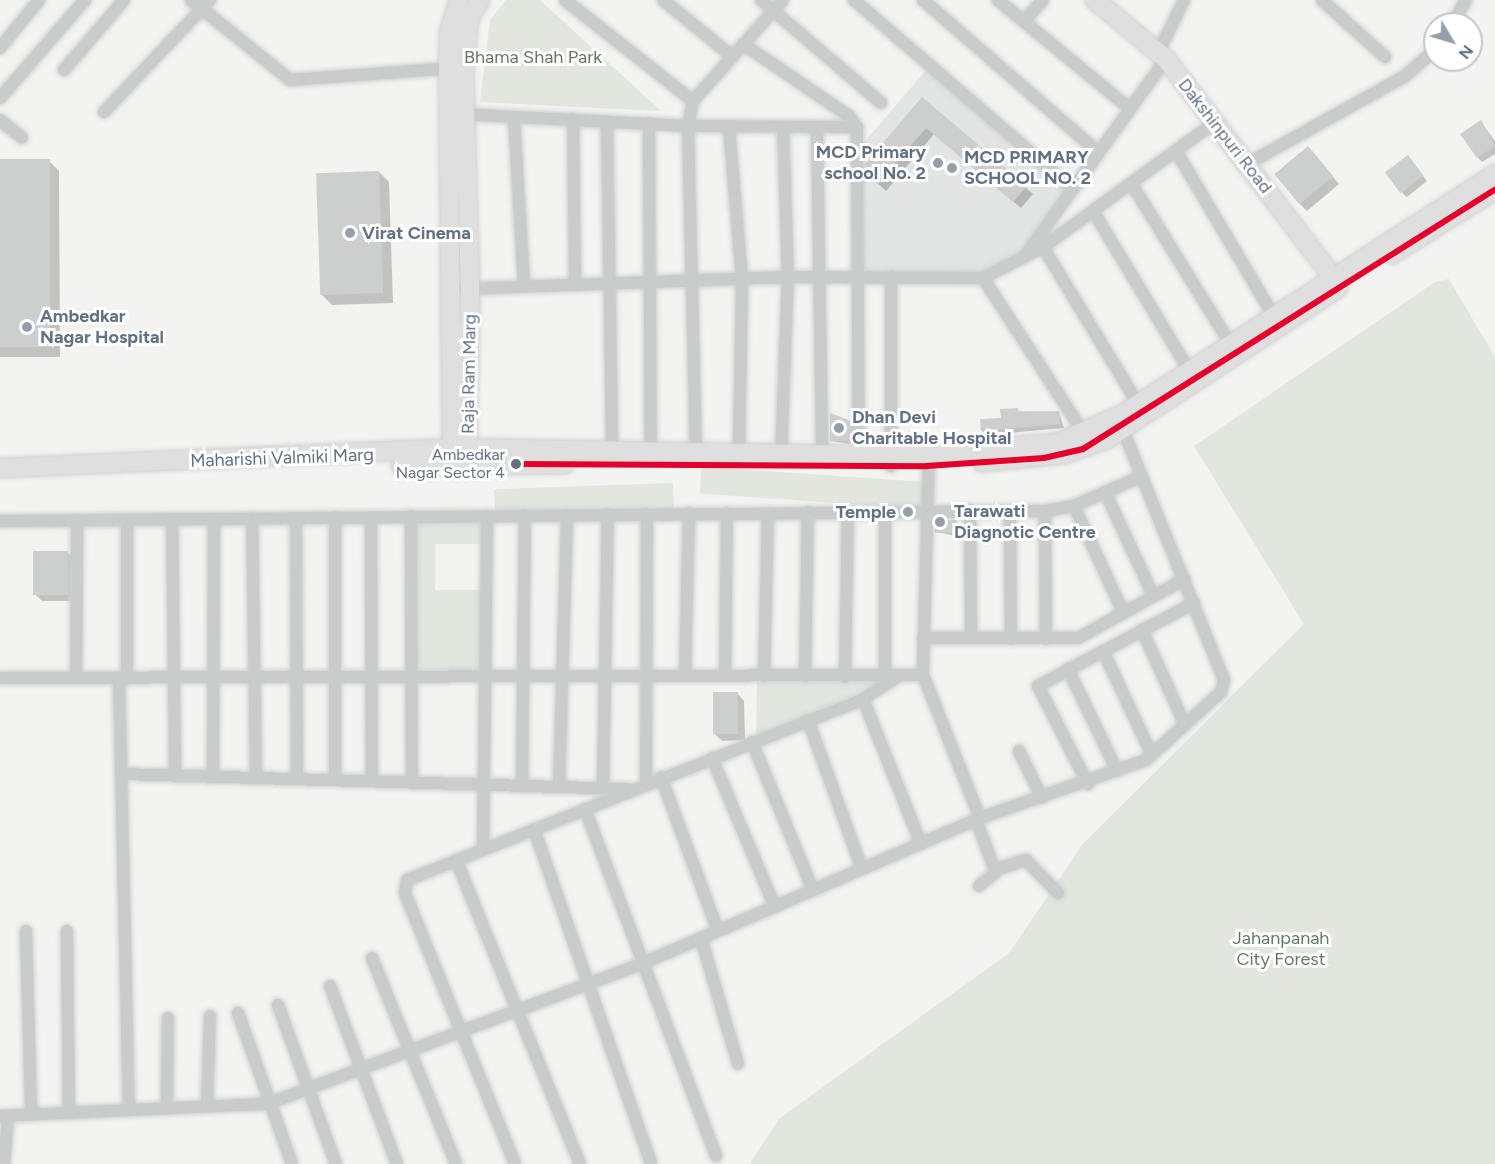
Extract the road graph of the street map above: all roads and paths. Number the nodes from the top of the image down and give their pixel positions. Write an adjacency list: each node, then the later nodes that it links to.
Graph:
1 (39, 0): 22 (street)
2 (85, 0): 29 (street)
3 (124, 0): 28 (street)
4 (191, 0): 18 (street)
5 (459, 0): 27 (street, Raja Ram Marg)
6 (480, 0): 27 (street, Raja Ram Marg)
7 (565, 0): 30 (street)
8 (663, 0): 24 (street)
9 (761, 0): 19 (street)
10 (783, 0): 19 (street)
11 (854, 0): 52 (street)
12 (923, 0): 48 (street)
13 (998, 0): 20 (street)
14 (1043, 0): 20 (street)
15 (1095, 0): 23 (street, Dakshinpuri Road)
16 (1184, 0): 23 (street)
17 (1322, 0): 25 (street)
18 (206, 4): 27 (street); 33 (street)
19 (774, 10): 21 (street); 31 (street)
20 (1024, 21): 32 (street)
21 (743, 44): 24 (street); 43 (street)
22 (0, 48)
23 (1162, 56): 32 (street); 39 (street, Dakshinpuri Road)
24 (733, 57): 30 (street)
25 (1385, 57)
26 (1423, 59): 49 (street)
27 (456, 68): 34 (street, Raja Ram Marg)
28 (64, 70)
29 (0, 98)
30 (693, 101): 41 (street)
31 (881, 103)
32 (1130, 109): 48 (street)
33 (104, 112)
34 (459, 114): 35 (street); 69 (street, Raja Ram Marg)
35 (514, 117): 36 (street); 68 (street)
36 (573, 119): 38 (street); 67 (street)
37 (0, 120): 46 (street)
38 (608, 121): 40 (street); 65 (street)
39 (1215, 122): 47 (street); 49 (street, Dakshinpuri Road)
40 (649, 123): 41 (street); 64 (street)
41 (688, 126): 42 (street); 63 (street)
42 (729, 127): 45 (street); 62 (street)
43 (857, 127): 44 (street); 60 (street)
44 (817, 128): 45 (street); 59 (street)
45 (783, 129): 58 (street)
46 (22, 138)
47 (1176, 151): 51 (street); 70 (street)
48 (1099, 153): 52 (street)
49 (1247, 164): 66 (street, Dakshinpuri Road)
50 (1495, 174): 66 (street, Maharishi Valmiki Marg)
51 (1131, 183): 54 (street); 71 (street)
52 (1073, 189): 56 (street)
53 (1495, 190): 66 (street, Maharishi Valmiki Marg)
54 (1093, 211): 55 (street); 72 (street)
55 (1043, 247): 56 (street); 73 (street)
56 (1025, 256): 61 (street)
57 (891, 276): 60 (street); 61 (street); 85 (street)
58 (788, 277): 59 (street); 62 (street); 81 (street)
59 (817, 277): 60 (street); 82 (street)
60 (858, 277): 83 (street)
61 (983, 278): 75 (street)
62 (742, 279): 63 (street); 80 (street)
63 (694, 280): 64 (street); 79 (street)
64 (651, 281): 65 (street); 78 (street)
65 (609, 282): 67 (street); 77 (street)
66 (1336, 282): 70 (street, Maharishi Valmiki Marg); 74 (street, Maharishi Valmiki Marg)
67 (575, 284): 68 (street)
68 (524, 286): 69 (street)
69 (462, 289): 76 (street, Raja Ram Marg)
70 (1273, 315): 71 (street, Maharishi Valmiki Marg)
71 (1230, 343): 72 (street, Maharishi Valmiki Marg)
72 (1189, 370): 73 (street, Maharishi Valmiki Marg)
73 (1138, 404): 74 (street, Maharishi Valmiki Marg)
74 (1120, 424): 75 (street, Maharishi Valmiki Marg); 87 (street)
75 (1087, 440): 84 (street, Maharishi Valmiki Marg)
76 (460, 453): 77 (street, Maharishi Valmiki Marg); 85 (street, Maharishi Valmiki Marg); 86 (street, Maharishi Valmiki Marg); 88 (street, Maharishi Valmiki Marg)
77 (612, 454): 78 (street, Maharishi Valmiki Marg)
78 (651, 454): 79 (street, Maharishi Valmiki Marg)
79 (696, 454): 80 (street, Maharishi Valmiki Marg)
80 (739, 457): 81 (street, Maharishi Valmiki Marg)
81 (781, 457): 82 (street, Maharishi Valmiki Marg)
82 (822, 457): 83 (street, Maharishi Valmiki Marg)
83 (859, 457): 85 (street, Maharishi Valmiki Marg)
84 (928, 460): 85 (street, Maharishi Valmiki Marg); 97 (street)
85 (891, 461)
86 (0, 468)
87 (1142, 476): 89 (street); 116 (street)
88 (0, 479)
89 (1105, 492): 90 (street); 117 (street)
90 (1074, 506): 93 (street); 119 (street)
91 (970, 510): 92 (street); 97 (street); 121 (street)
92 (1010, 511): 93 (street); 123 (street)
93 (1045, 511): 124 (street)
94 (808, 512): 95 (street); 100 (street); 136 (street)
95 (848, 512): 96 (street); 142 (street)
96 (885, 512): 97 (street); 143 (street)
97 (923, 512): 122 (street)
98 (688, 513): 99 (street); 103 (street); 130 (street)
99 (727, 513): 100 (street); 134 (street)
100 (768, 513): 135 (street)
101 (567, 514): 102 (street); 104 (street); 133 (street)
102 (608, 514): 103 (street); 140 (street)
103 (647, 514): 141 (street)
104 (525, 515): 106 (street); 129 (street)
105 (411, 516): 106 (street); 108 (street); 128 (street)
106 (487, 516): 127 (street)
107 (335, 517): 108 (street); 110 (street); 139 (street)
108 (370, 517): 132 (street)
109 (252, 518): 110 (street); 112 (street); 146 (street)
110 (296, 518): 147 (street)
111 (172, 519): 112 (street); 114 (street); 148 (street)
112 (214, 519): 138 (street)
113 (76, 520): 114 (street); 115 (street); 145 (street)
114 (127, 520): 137 (street)
115 (0, 521)
116 (1185, 579): 117 (street); 118 (street)
117 (1153, 595): 119 (street)
118 (1194, 603): 120 (street); 151 (street)
119 (1122, 610): 124 (street)
120 (1142, 630): 125 (street); 151 (street)
121 (971, 637): 122 (street); 123 (street)
122 (923, 638): 131 (street)
123 (1011, 639): 124 (street)
124 (1046, 639)
125 (1103, 651): 126 (street); 154 (street)
126 (1068, 669): 156 (street); 167 (street)
127 (488, 674): 128 (street); 129 (street); 168 (street)
128 (412, 675): 132 (street); 165 (street)
129 (526, 675): 133 (street); 169 (street)
130 (685, 675): 134 (street); 141 (street)
131 (923, 675): 143 (street); 175 (street)
132 (372, 676): 139 (street); 164 (street)
133 (562, 676): 140 (street); 170 (street)
134 (725, 676): 135 (street)
135 (764, 676): 136 (street)
136 (805, 676): 142 (street)
137 (123, 677): 145 (street); 148 (street); 157 (street)
138 (213, 677): 146 (street); 148 (street); 159 (street)
139 (335, 677): 147 (street); 163 (street)
140 (605, 677): 141 (street); 171 (street)
141 (646, 677): 166 (street)
142 (845, 677): 143 (street)
143 (891, 677): 149 (street)
144 (0, 678): 145 (street)
145 (76, 678)
146 (254, 678): 147 (street); 161 (street)
147 (297, 678): 162 (street)
148 (174, 679): 158 (street)
149 (863, 699): 150 (street); 177 (street)
150 (808, 720): 152 (street); 180 (street)
151 (1185, 725): 154 (street)
152 (752, 742): 155 (street); 183 (street)
153 (1019, 751): 173 (street)
154 (1151, 753): 156 (street)
155 (712, 758): 160 (street); 185 (street)
156 (1117, 771): 167 (street)
157 (122, 774): 158 (street); 207 (street)
158 (175, 776): 159 (street)
159 (213, 777): 161 (street)
160 (662, 777): 166 (street); 188 (street)
161 (256, 778): 162 (street)
162 (297, 779): 163 (street)
163 (336, 780): 164 (street)
164 (372, 782): 165 (street)
165 (412, 783): 168 (street)
166 (646, 784): 172 (street)
167 (1088, 784): 173 (street)
168 (486, 785): 169 (street); 178 (street)
169 (522, 786): 170 (street)
170 (559, 786): 171 (street)
171 (603, 788): 172 (street)
172 (633, 789): 174 (street)
173 (1042, 798): 175 (street)
174 (585, 809): 176 (street); 191 (street)
175 (978, 819): 177 (street); 181 (street)
176 (534, 829): 178 (street); 192 (street)
177 (921, 844): 180 (street)
178 (483, 849): 179 (street)
179 (456, 860): 195 (street); 199 (street)
180 (862, 869): 183 (street)
181 (997, 871): 182 (street); 184 (street)
182 (979, 886)
183 (813, 890): 185 (street)
184 (1058, 893)
185 (775, 907): 188 (street)
186 (67, 930): 208 (street)
187 (27, 931): 209 (street)
188 (718, 931): 189 (street)
189 (701, 938): 191 (street); 201 (street)
190 (372, 958): 200 (street)
191 (641, 964): 192 (street); 212 (street)
192 (591, 983): 195 (street); 220 (street)
193 (330, 986): 202 (street)
194 (278, 1005): 203 (street)
195 (519, 1010): 199 (street); 219 (street)
196 (238, 1013): 204 (street)
197 (210, 1016): 205 (street)
198 (168, 1018): 206 (street)
199 (464, 1030): 200 (street); 218 (street)
200 (406, 1052): 202 (street); 217 (street)
201 (738, 1064)
202 (362, 1068): 203 (street); 216 (street)
203 (309, 1088): 204 (street); 215 (street)
204 (267, 1104): 205 (street); 214 (street)
205 (207, 1105): 206 (street)
206 (167, 1107): 207 (street)
207 (129, 1110): 208 (street)
208 (69, 1113): 209 (street)
209 (31, 1115): 210 (street)
210 (4, 1117): 211 (street)
211 (3, 1135): 213 (street)
212 (716, 1156)
213 (4, 1164)
214 (292, 1164)
215 (336, 1164)
216 (397, 1164)
217 (456, 1164)
218 (515, 1164)
219 (580, 1164)
220 (651, 1164)

